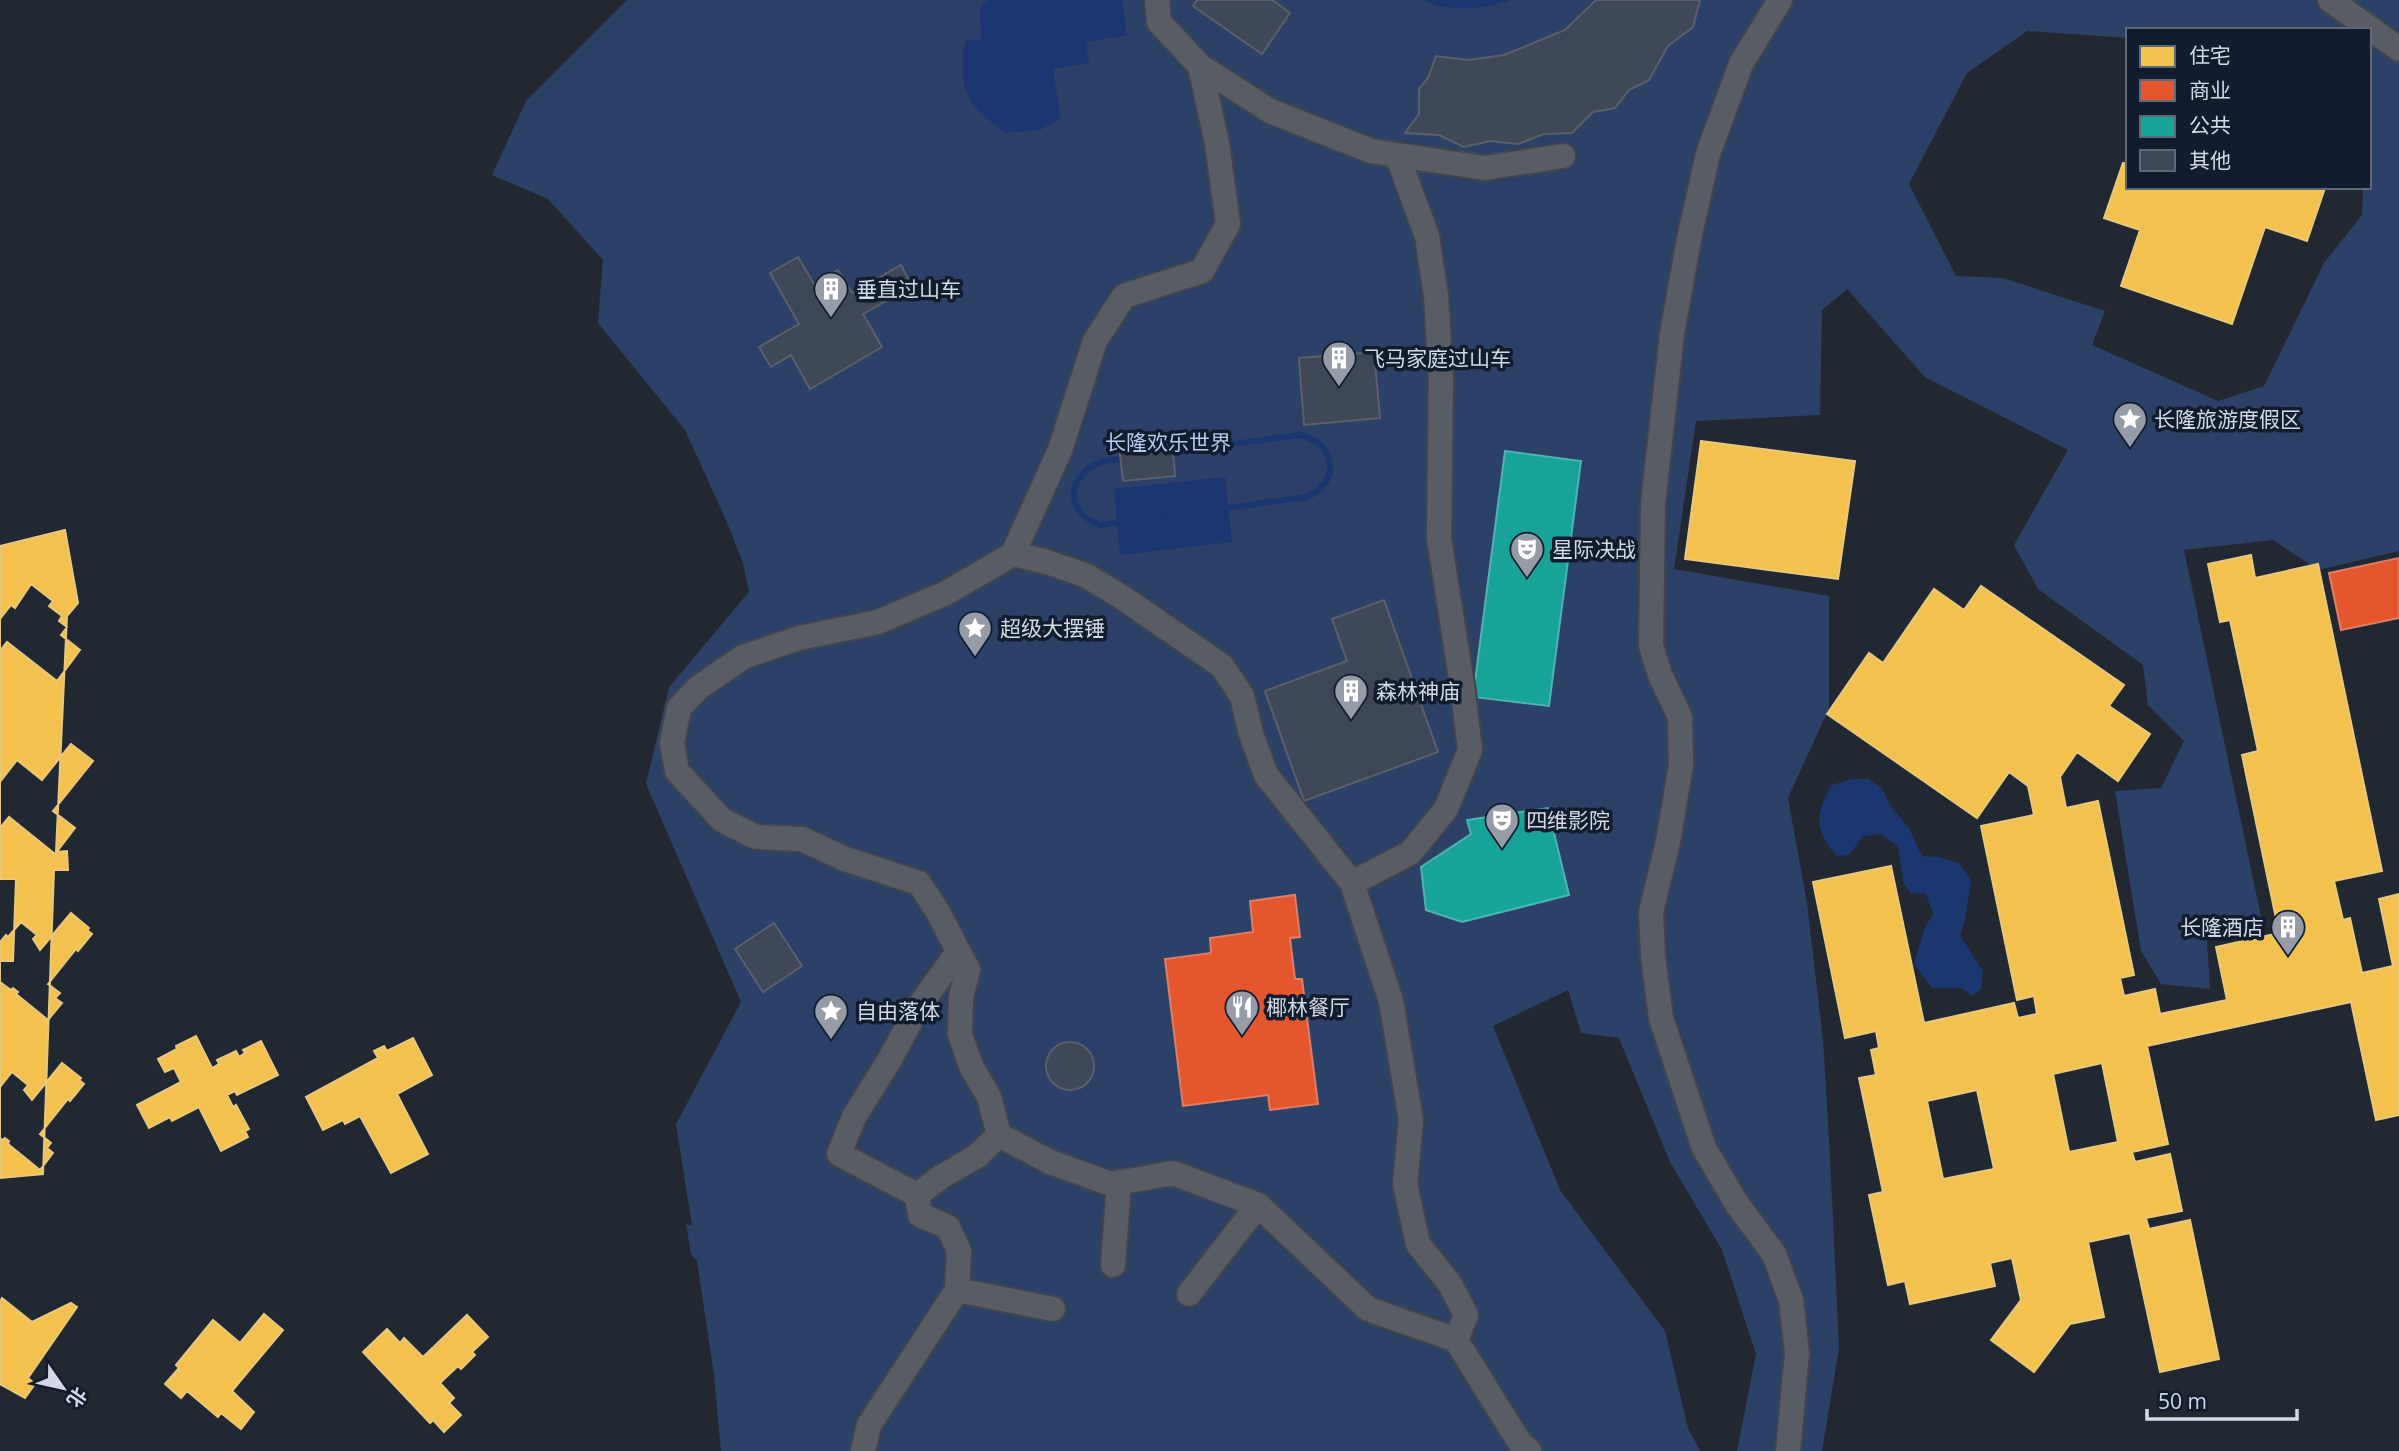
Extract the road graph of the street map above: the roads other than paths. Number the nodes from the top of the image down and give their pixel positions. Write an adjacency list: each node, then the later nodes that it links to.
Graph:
1 (1157, 0): 7 (street)
2 (1780, 0): 24 (street)
3 (2330, 0): 4 (street)
4 (2369, 28)
5 (2371, 29): 6 (street)
6 (2399, 49)
7 (1200, 66): 8 (street); 10 (street)
8 (1397, 155): 9 (street); 11 (street)
9 (1563, 156)
10 (1013, 554): 11 (street); 12 (street)
11 (1352, 883): 21 (street)
12 (958, 952): 13 (street); 15 (street)
13 (999, 1135): 14 (street); 15 (street)
14 (1119, 1182): 16 (street); 17 (street)
15 (917, 1195): 18 (street)
16 (1258, 1205): 19 (street); 21 (street)
17 (1113, 1265)
18 (957, 1290): 20 (street); 22 (street)
19 (1189, 1294)
20 (1053, 1309)
21 (1456, 1340): 23 (street)
22 (863, 1451)
23 (1529, 1451)
24 (1788, 1451)

